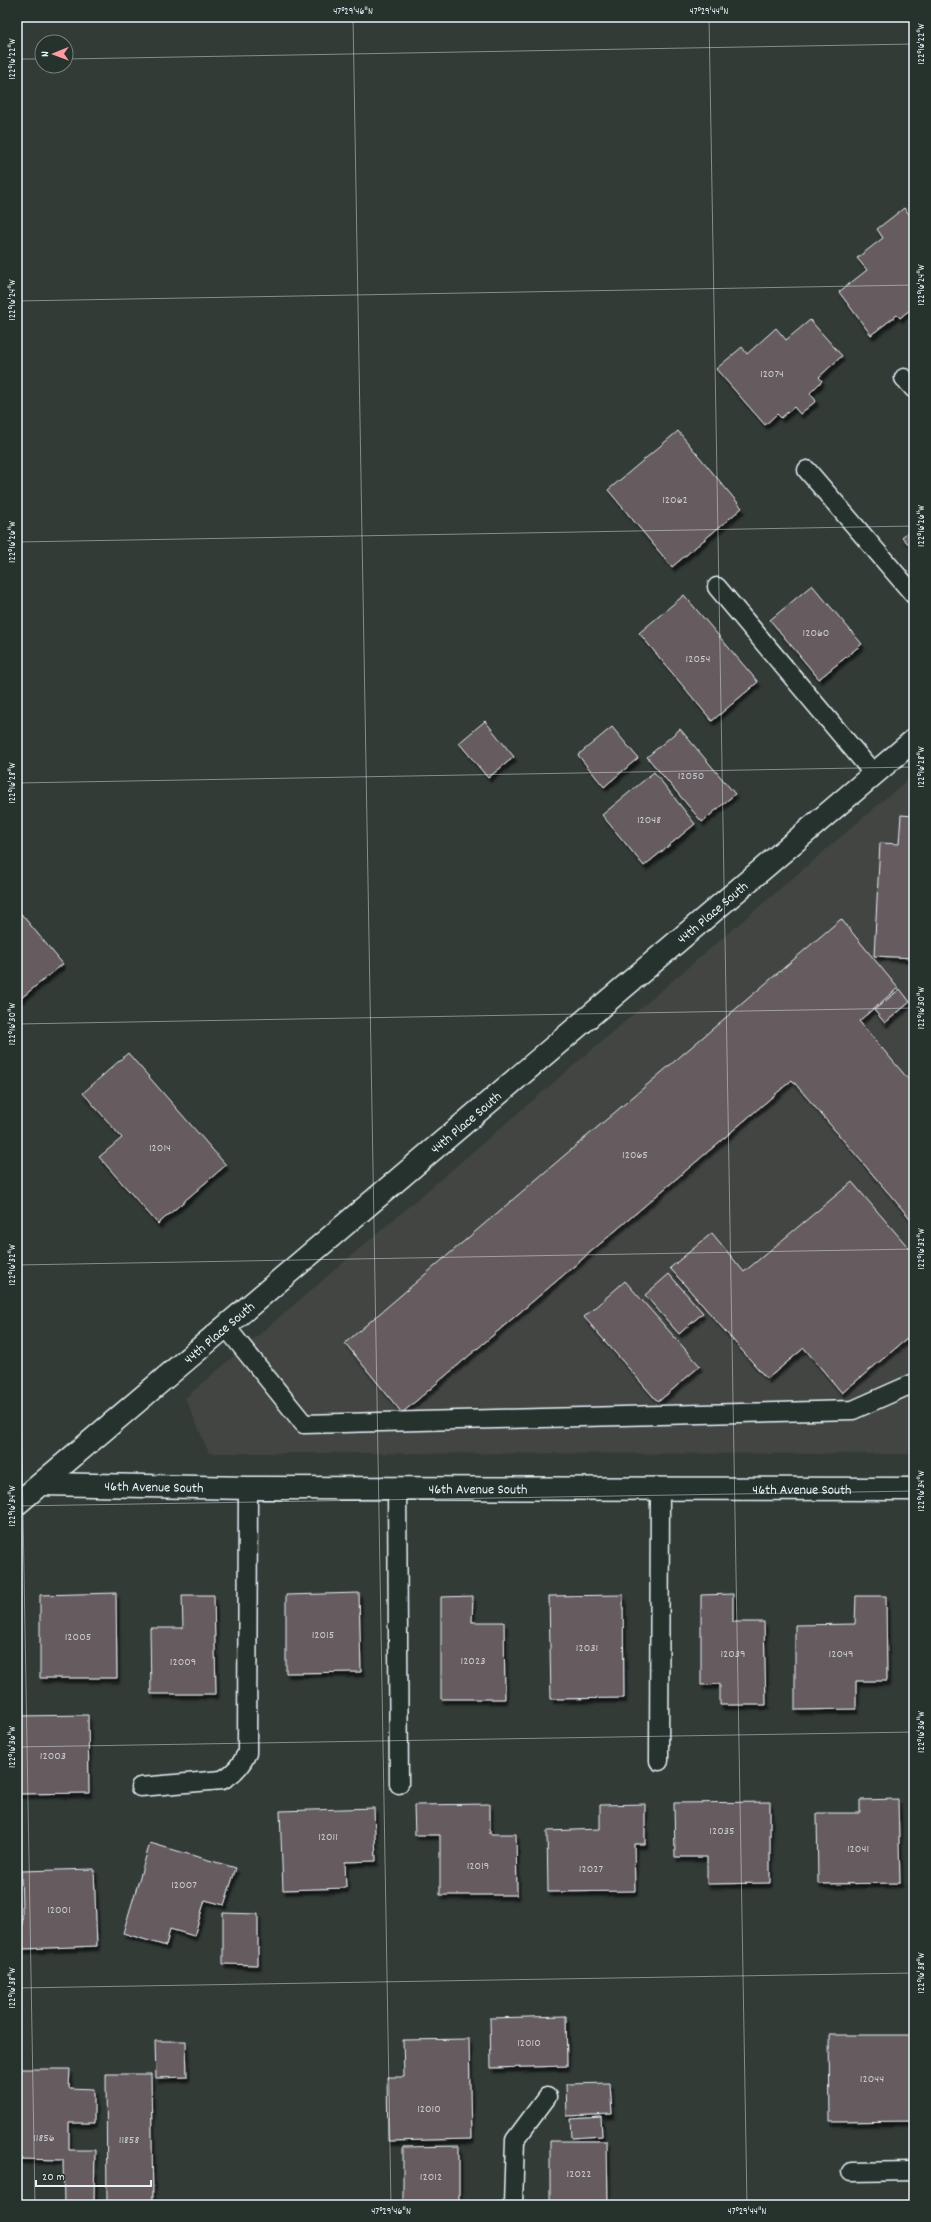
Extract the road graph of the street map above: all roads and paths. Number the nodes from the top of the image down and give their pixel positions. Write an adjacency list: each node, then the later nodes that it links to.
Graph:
1 (807, 470): 3 (lane)
2 (717, 587): 5 (lane)
3 (914, 595)
4 (914, 740): 5 (street, 44th Place South)
5 (874, 774): 6 (street, 44th Place South)
6 (226, 1327): 7 (lane); 8 (street, 44th Place South)
7 (914, 1383)
8 (42, 1484): 9 (street, 46th Avenue South); 13 (street, 44th Place South)
9 (248, 1488): 10 (street, 46th Avenue South); 16 (lane)
10 (397, 1488): 11 (street, 46th Avenue South); 15 (lane)
11 (660, 1488): 12 (street, 46th Avenue South); 14 (lane)
12 (914, 1489)
13 (17, 1504)
14 (659, 1761)
15 (399, 1784)
16 (140, 1787)
17 (547, 2097): 20 (lane)
18 (914, 2171): 19 (lane)
19 (851, 2172)
20 (513, 2205)

